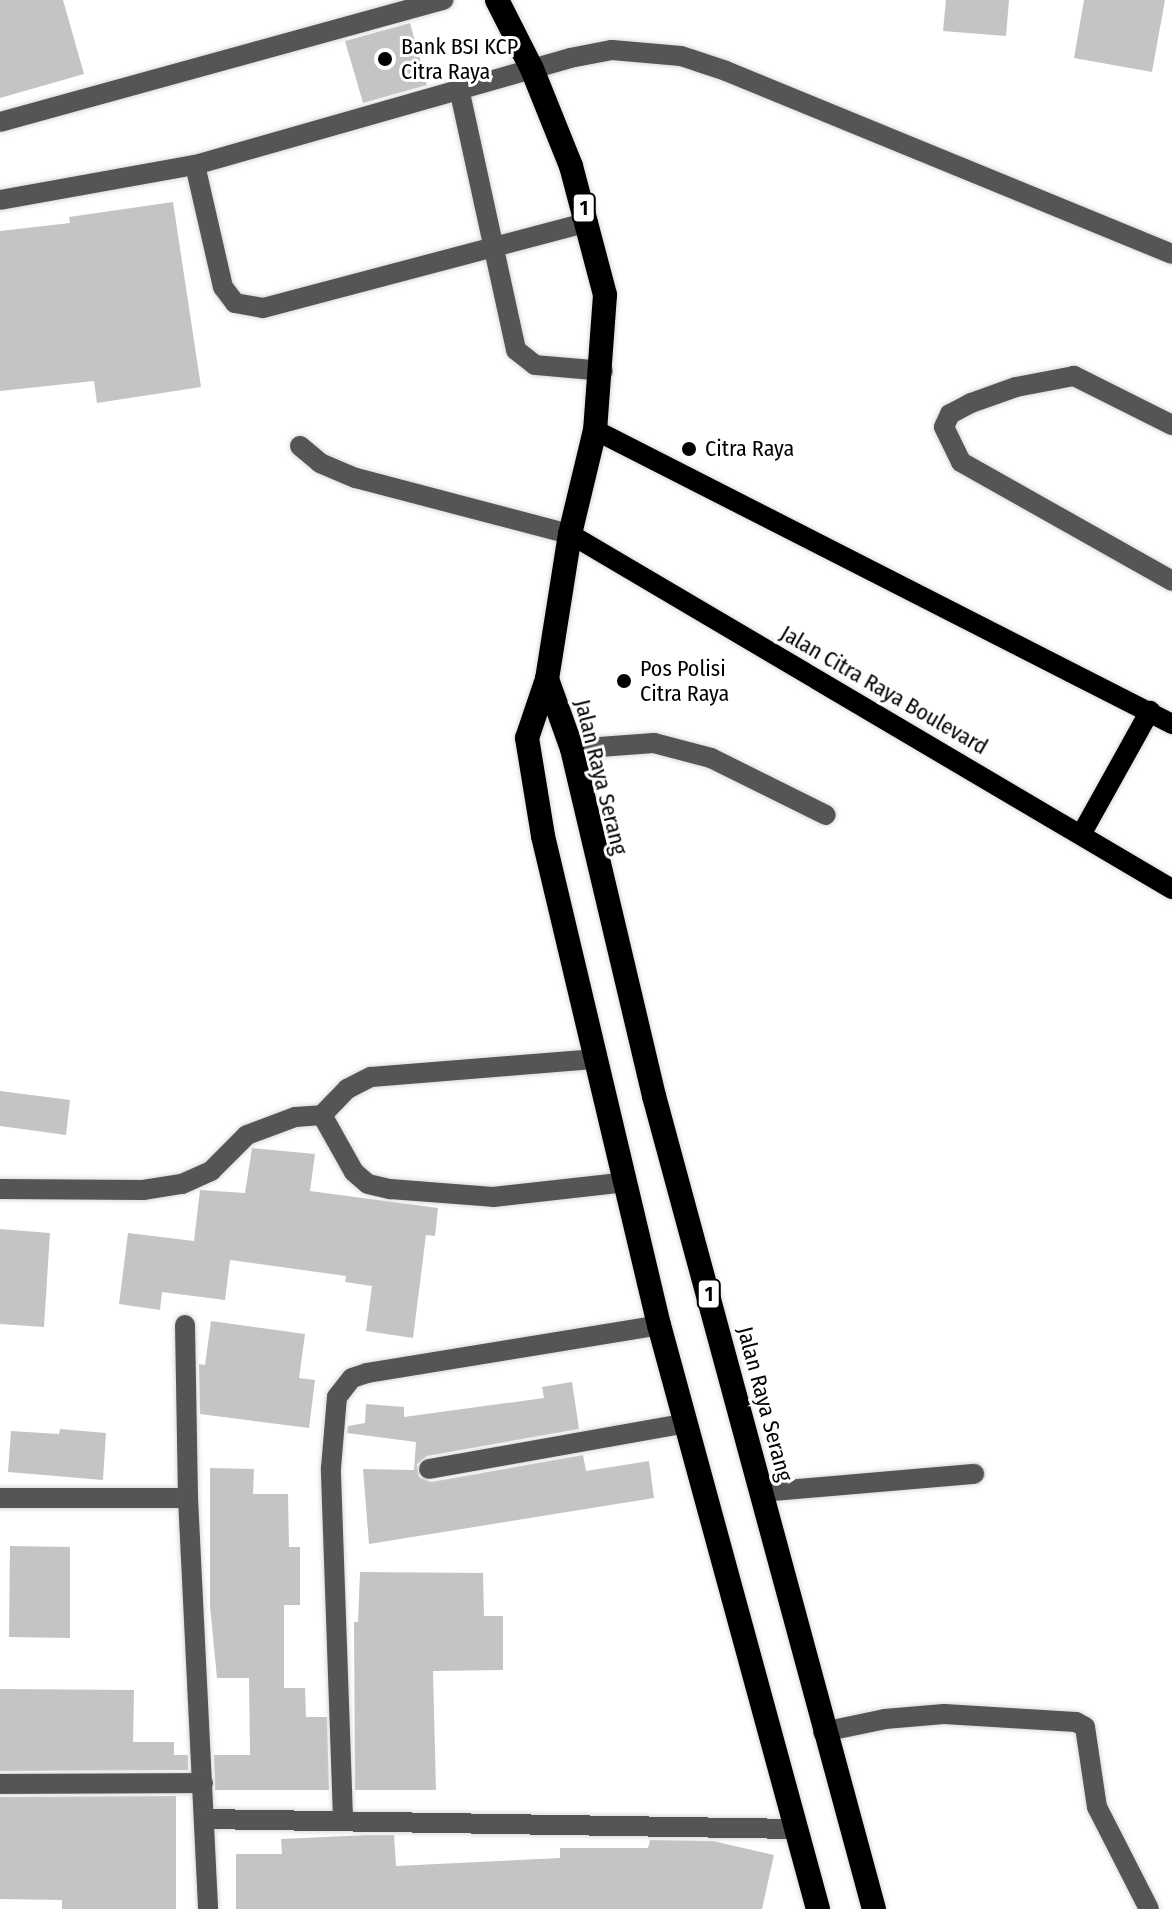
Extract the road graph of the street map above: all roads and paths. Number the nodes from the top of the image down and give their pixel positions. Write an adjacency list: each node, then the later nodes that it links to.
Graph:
1 (444, 0): 5 (street)
2 (497, 0): 3 (highway, Jalan Raya Serang / 1)
3 (532, 69): 4 (street); 8 (highway, Jalan Raya Serang / 1); 10 (street)
4 (460, 93): 6 (street); 9 (street)
5 (0, 122)
6 (195, 165): 7 (street); 9 (street)
7 (0, 200)
8 (588, 222): 9 (street); 11 (highway, Jalan Raya Serang / 1)
9 (489, 245): 11 (street)
10 (1172, 254)
11 (603, 371): 13 (highway, Jalan Raya Serang / 1)
12 (1172, 425): 16 (street)
13 (595, 430): 15 (highway, Jalan Raya Serang / 1); 18 (main road)
14 (300, 446): 15 (street)
15 (570, 534): 17 (highway, Jalan Raya Serang / 1); 22 (main road, Jalan Citra Raya Boulevard)
16 (1172, 581)
17 (547, 679): 20 (highway, Jalan Raya Serang / 1); 24 (highway, Jalan Raya Serang / 1)
18 (1150, 711): 19 (main road); 22 (main road)
19 (1172, 724)
20 (572, 749): 21 (street); 33 (highway, Jalan Raya Serang / 1)
21 (826, 815)
22 (1082, 833): 23 (main road, Jalan Citra Raya Boulevard)
23 (1172, 889)
24 (596, 1059): 25 (street); 26 (highway, Jalan Raya Serang / 1)
25 (322, 1115): 26 (street); 27 (street)
26 (626, 1182): 29 (highway, Jalan Raya Serang / 1)
27 (0, 1189)
28 (185, 1325): 35 (street)
29 (659, 1325): 30 (highway, Jalan Raya Serang / 1); 39 (street)
30 (686, 1423): 31 (street); 41 (highway, Jalan Raya Serang / 1)
31 (429, 1469)
32 (974, 1474): 33 (street)
33 (762, 1492): 36 (highway, Jalan Raya Serang / 1)
34 (0, 1498): 35 (street)
35 (188, 1498): 37 (street)
36 (823, 1732): 44 (highway, Jalan Raya Serang / 1); 45 (street)
37 (203, 1783): 38 (street); 40 (street)
38 (0, 1784)
39 (343, 1818): 40 (street); 41 (street)
40 (205, 1819): 42 (street)
41 (794, 1829): 43 (highway, Jalan Raya Serang / 1)
42 (208, 1909)
43 (818, 1909)
44 (874, 1909)
45 (1149, 1909)

